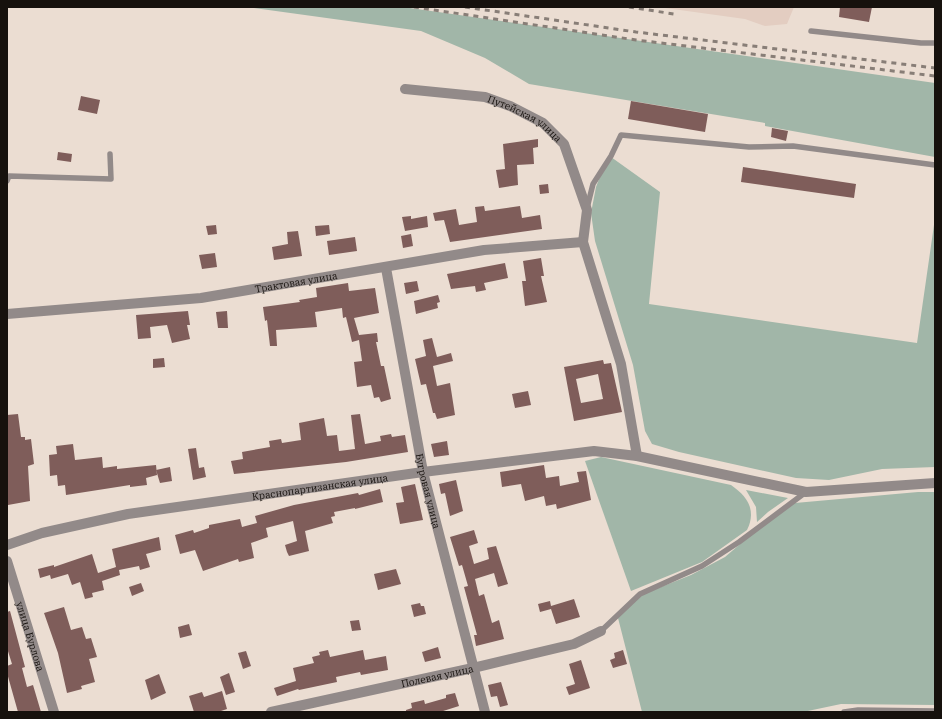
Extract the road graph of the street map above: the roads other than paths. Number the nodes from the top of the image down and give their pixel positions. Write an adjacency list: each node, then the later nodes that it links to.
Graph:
1 (811, 31): 2 (lane)
2 (935, 43)
3 (405, 89): 7 (street, Путейская улица)
4 (110, 154): 6 (lane)
5 (935, 165): 7 (lane)
6 (7, 181)
7 (587, 210): 8 (street, Путейская улица)
8 (583, 242): 9 (street, Трактовая улица); 11 (street)
9 (386, 268): 10 (street, Трактовая улица); 12 (street, Бугровая улица)
10 (7, 314)
11 (637, 456): 12 (street, Краснопартизанская улица); 14 (street, Краснопартизанская улица)
12 (423, 472): 15 (street, Краснопартизанская улица); 18 (street, Бугровая улица)
13 (935, 483): 14 (street, Краснопартизанская улица)
14 (806, 492): 17 (lane)
15 (7, 545)
16 (7, 561): 20 (street, улица Бурлова)
17 (601, 631): 18 (street, Полевая улица)
18 (473, 668): 21 (street, Полевая улица); 22 (street, Бугровая улица)
19 (935, 711): 23 (lane)
20 (54, 712)
21 (271, 712)
22 (485, 712)
23 (844, 712)

